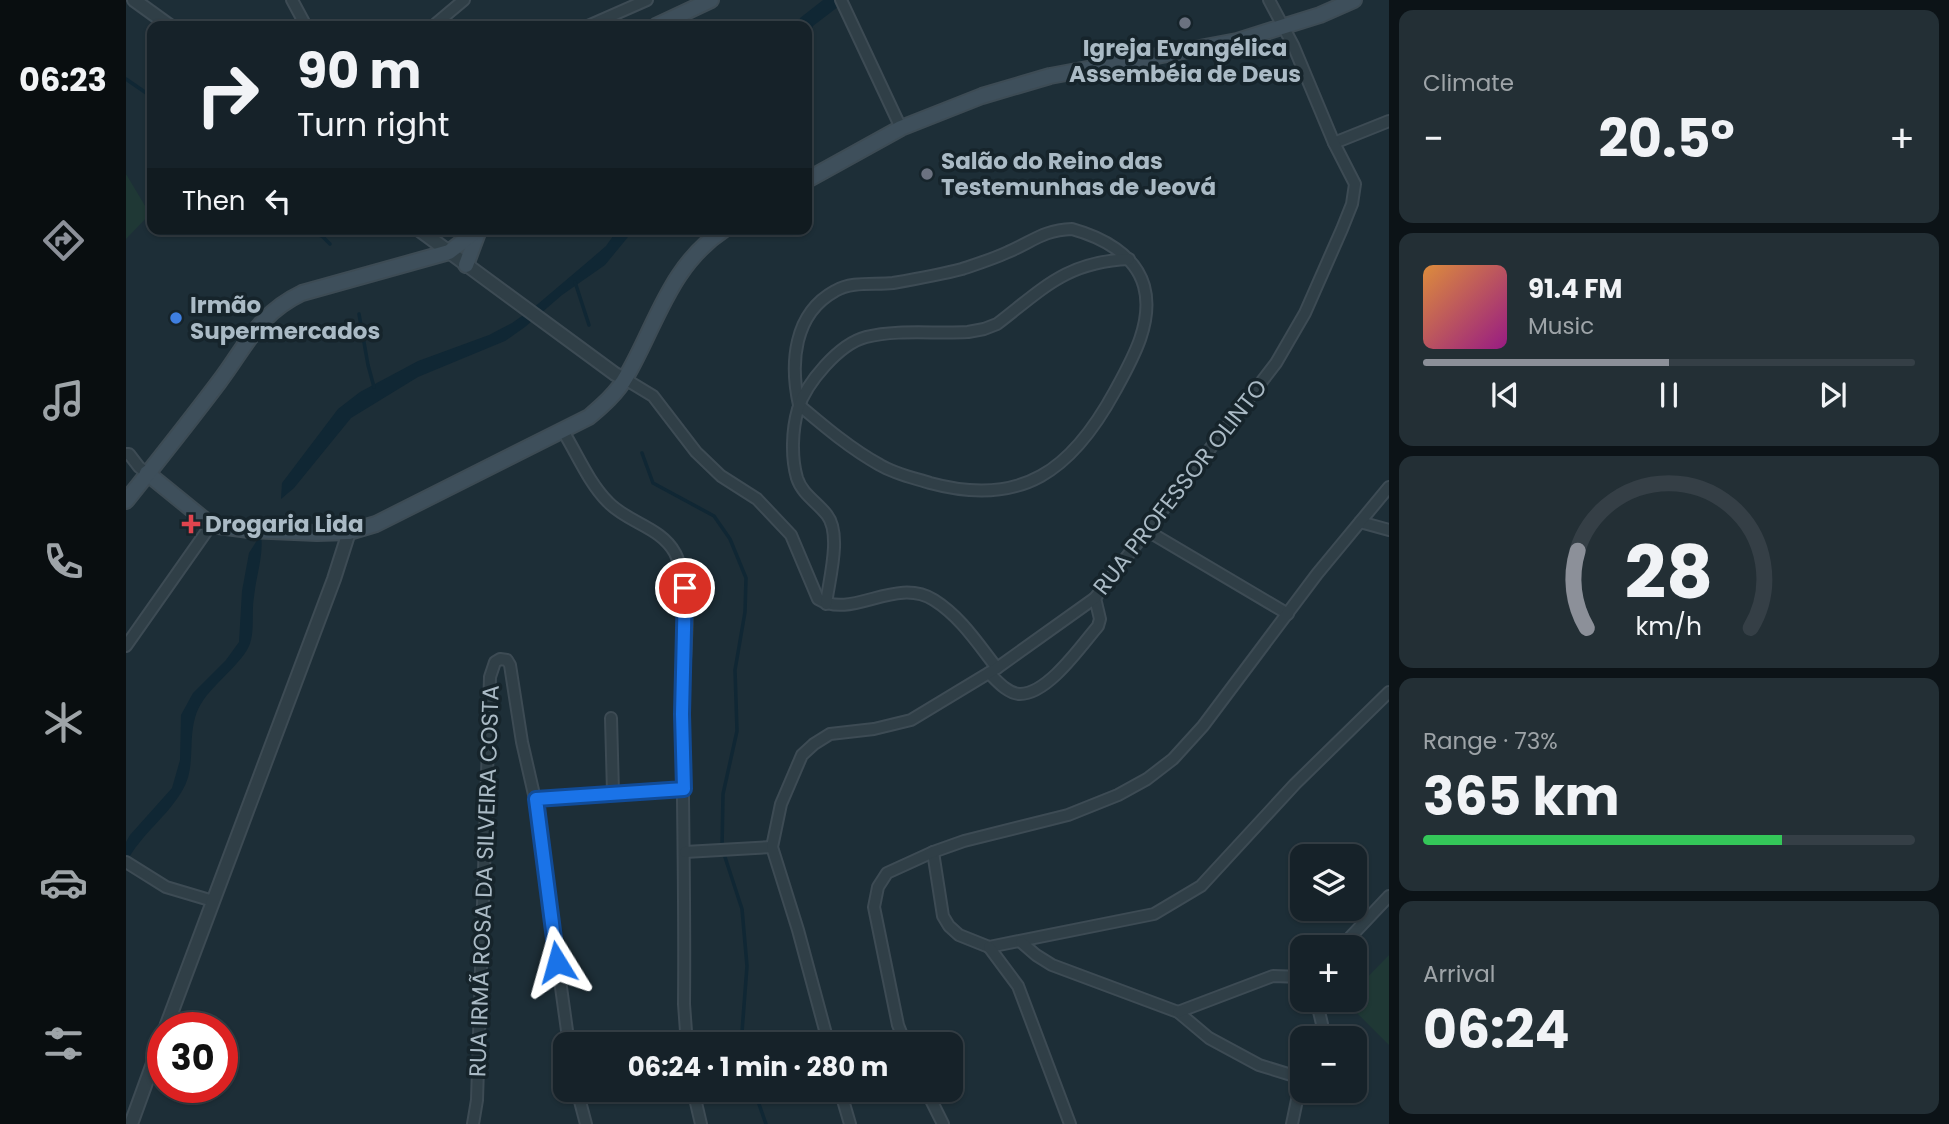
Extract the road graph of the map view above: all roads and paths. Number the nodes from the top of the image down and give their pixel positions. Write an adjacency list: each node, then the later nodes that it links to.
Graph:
1 (134, 0): 9 (street)
2 (292, 0): 10 (street)
3 (646, 0): 12 (street)
4 (710, 0): 13 (main road)
5 (1269, 0): 14 (street, RUA PROFESSOR OLINTO)
6 (1354, 0): 14 (main road)
7 (460, 1): 11 (street)
8 (843, 5): 16 (street)
9 (163, 21)
10 (303, 21)
11 (438, 21)
12 (598, 21)
13 (666, 21)
14 (1282, 25): 16 (main road); 17 (street, RUA PROFESSOR OLINTO)
15 (1389, 121): 17 (street)
16 (901, 128): 18 (main road)
17 (1334, 143): 35 (street, RUA PROFESSOR OLINTO)
18 (812, 177)
19 (426, 235): 23 (street)
20 (471, 235): 23 (main road)
21 (477, 235): 25 (main road)
22 (718, 235): 26 (main road)
23 (449, 252): 25 (street); 30 (main road)
24 (1129, 259): 27 (street); 27 (street); 27 (street)
25 (466, 264): 26 (street)
26 (620, 377): 28 (main road); 39 (street)
27 (799, 405): 39 (street)
28 (563, 431): 37 (main road); 45 (street)
29 (126, 454): 30 (street)
30 (147, 472): 32 (main road); 34 (main road)
31 (1389, 487): 33 (street)
32 (126, 501)
33 (1360, 522): 36 (street); 40 (street)
34 (211, 525): 37 (main road); 41 (street)
35 (1146, 530): 38 (street, RUA PROFESSOR OLINTO); 40 (street)
36 (1389, 530)
37 (349, 532): 53 (street)
38 (1095, 598): 42 (street, RUA PROFESSOR OLINTO); 42 (street)
39 (826, 604): 42 (street)
40 (1289, 614): 50 (street)
41 (126, 646)
42 (993, 670): 48 (street, RUA PROFESSOR OLINTO)
43 (1389, 692): 55 (street)
44 (611, 718): 46 (street)
45 (684, 789): 46 (street); 49 (street)
46 (613, 792): 47 (street)
47 (536, 799): 60 (street); 72 (street, RUA IRMÃ ROSA DA SILVEIRA COSTA)
48 (772, 847): 49 (street); 62 (street, RUA PROFESSOR OLINTO)
49 (685, 852): 61 (street)
50 (933, 852): 56 (street); 63 (street)
51 (126, 862): 53 (street)
52 (1389, 896): 54 (street)
53 (213, 901): 58 (street)
54 (1352, 935)
55 (1021, 942): 56 (street); 59 (street)
56 (989, 947): 77 (street)
57 (1290, 977): 59 (street)
58 (172, 1012)
59 (1178, 1012): 64 (street)
60 (567, 1032)
61 (686, 1032)
62 (825, 1032)
63 (901, 1032)
64 (1290, 1074)
65 (147, 1080): 71 (street)
66 (580, 1102): 73 (street)
67 (696, 1102): 74 (street)
68 (844, 1102): 75 (street)
69 (932, 1102): 76 (street)
70 (1296, 1103): 78 (street)
71 (131, 1124)
72 (473, 1124)
73 (586, 1124)
74 (701, 1124)
75 (850, 1124)
76 (943, 1124)
77 (1070, 1124)
78 (1292, 1124)

